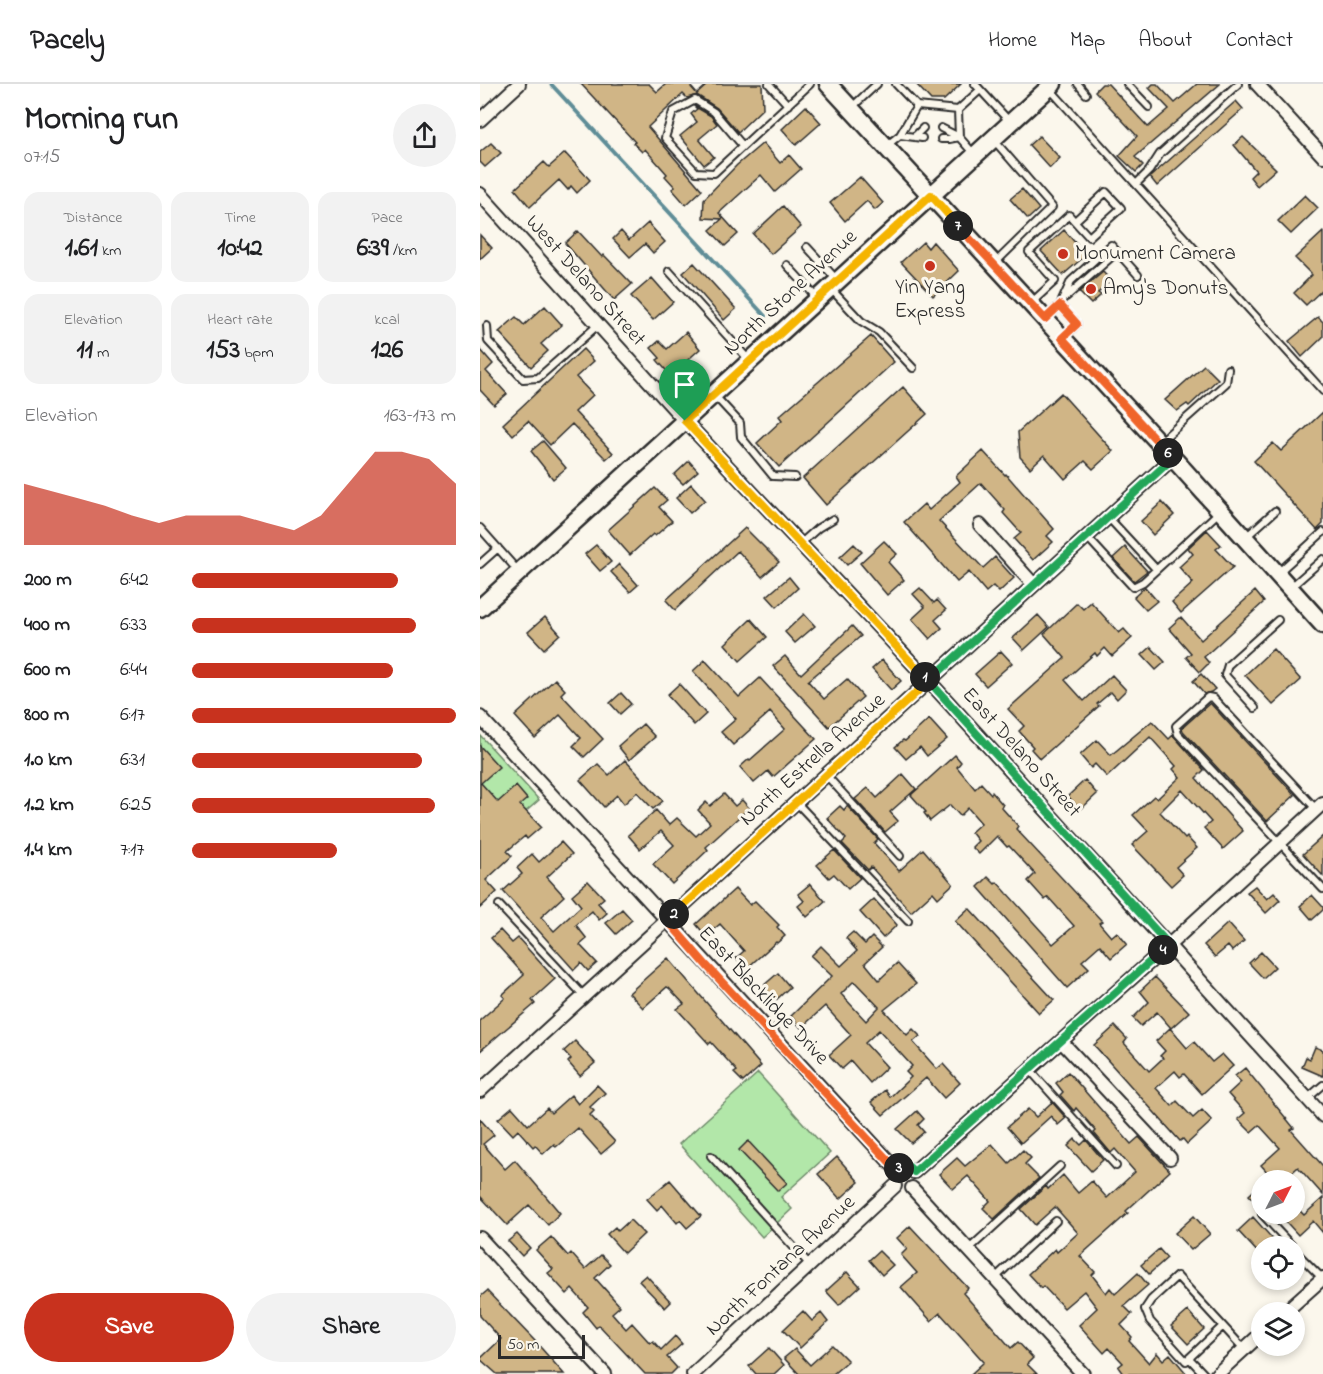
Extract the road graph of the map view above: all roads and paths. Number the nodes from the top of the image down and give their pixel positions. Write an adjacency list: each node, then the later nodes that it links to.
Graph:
1 (519, 84): 19 (street)
2 (769, 84): 14 (lane)
3 (810, 84): 14 (lane)
4 (828, 84): 17 (main road)
5 (877, 84): 17 (lane)
6 (896, 84): 15 (lane)
7 (1078, 84): 13 (lane)
8 (1127, 84): 16 (lane)
9 (1238, 84): 33 (lane)
10 (1257, 84): 32 (street)
11 (1049, 85): 20 (main road, North Stone Avenue); 33 (lane)
12 (977, 87): 18 (lane); 20 (lane)
13 (1086, 94)
14 (788, 105): 29 (lane)
15 (917, 106): 18 (lane); 23 (lane)
16 (1149, 107)
17 (850, 108): 30 (main road)
18 (958, 110): 25 (lane)
19 (480, 120)
20 (1010, 123): 28 (main road, North Stone Avenue)
21 (923, 128): 24 (lane)
22 (941, 128): 25 (lane)
23 (900, 135): 24 (lane); 30 (lane)
24 (914, 137): 26 (lane)
25 (958, 137): 27 (lane); 31 (lane)
26 (922, 138)
27 (941, 139)
28 (992, 139): 31 (main road, North Stone Avenue); 38 (lane)
29 (743, 146): 29 (lane)
30 (885, 146): 35 (main road)
31 (974, 155): 35 (main road, North Stone Avenue)
32 (1323, 156)
33 (1136, 184): 52 (lane)
34 (480, 194): 46 (street, West Delano Street)
35 (931, 195): 38 (main road); 42 (main road, North Stone Avenue)
36 (1075, 221): 36 (lane); 44 (lane)
37 (807, 247): 42 (lane)
38 (994, 264): 44 (main road)
39 (787, 265): 42 (lane)
40 (669, 271): 49 (lane)
41 (1138, 275): 43 (lane)
42 (828, 289): 49 (main road, North Stone Avenue); 50 (lane)
43 (1061, 302): 45 (lane); 48 (lane)
44 (1030, 304): 45 (main road)
45 (1045, 319): 48 (main road)
46 (598, 324): 47 (lane); 54 (street, West Delano Street)
47 (487, 326)
48 (1062, 338): 55 (main road)
49 (750, 361): 53 (main road, North Stone Avenue)
50 (913, 368)
51 (1228, 369): 55 (lane)
52 (1323, 391)
53 (714, 395): 54 (main road, North Stone Avenue); 57 (lane)
54 (685, 421): 67 (street, East Delano Street); 72 (main road, North Stone Avenue)
55 (1159, 442): 56 (main road)
56 (1173, 458): 58 (main road); 60 (street, North Estrella Avenue)
57 (795, 477)
58 (1221, 510): 66 (main road); 71 (lane)
59 (1275, 511): 66 (lane)
60 (1108, 517): 65 (street, North Estrella Avenue); 71 (lane)
61 (833, 519): 67 (lane)
62 (981, 525): 74 (street)
63 (480, 528): 68 (lane)
64 (1323, 532): 73 (lane)
65 (1087, 537): 71 (lane); 74 (street, North Estrella Avenue)
66 (1245, 538): 73 (main road)
67 (800, 544): 79 (street, East Delano Street)
68 (498, 548): 70 (lane); 72 (lane)
69 (1323, 559): 75 (lane)
70 (480, 564)
71 (1156, 569)
72 (519, 572): 76 (main road, North Stone Avenue)
73 (1277, 574): 75 (main road)
74 (1034, 585): 79 (street, North Estrella Avenue)
75 (1290, 588): 78 (main road)
76 (480, 609)
77 (1278, 620): 80 (lane)
78 (1323, 625)
79 (929, 681): 82 (street, North Estrella Avenue); 91 (street, East Delano Street)
80 (1255, 708)
81 (480, 717): 89 (street, East Blacklidge Drive)
82 (826, 775): 83 (street, North Estrella Avenue); 86 (lane)
83 (796, 802): 89 (street, North Estrella Avenue); 90 (lane)
84 (1320, 806): 85 (street); 85 (lane)
85 (1279, 843): 87 (lane); 91 (street)
86 (900, 856)
87 (1323, 889)
88 (499, 905): 92 (lane)
89 (667, 920): 92 (street, North Estrella Avenue); 103 (street, East Blacklidge Drive)
90 (908, 921)
91 (1169, 945): 93 (street); 97 (street, East Delano Street)
92 (584, 996): 96 (street, North Estrella Avenue)
93 (1061, 1041): 94 (street); 100 (street)
94 (1030, 1069): 102 (lane); 104 (street)
95 (1323, 1085): 97 (lane)
96 (480, 1091)
97 (1307, 1099): 98 (street, East Delano Street)
98 (1323, 1116)
99 (711, 1155): 113 (lane)
100 (1170, 1158)
101 (1060, 1166): 111 (lane)
102 (1116, 1166)
103 (897, 1170): 104 (street); 105 (street)
104 (914, 1172): 106 (street)
105 (895, 1186): 106 (street); 113 (street, North Fontana Avenue)
106 (912, 1188): 111 (street)
107 (1056, 1221): 114 (lane)
108 (1271, 1224): 109 (lane)
109 (1282, 1236)
110 (480, 1238): 121 (street)
111 (968, 1250): 114 (street)
112 (1305, 1260): 115 (lane)
113 (810, 1265): 122 (street, North Fontana Avenue)
114 (995, 1278): 123 (street)
115 (1323, 1278): 116 (street)
116 (1295, 1302)
117 (1223, 1326): 119 (lane); 120 (lane); 120 (lane)
118 (1251, 1343): 119 (street)
119 (1244, 1349): 125 (street)
120 (1189, 1358): 124 (lane)
121 (605, 1374)
122 (693, 1374)
123 (1083, 1374)
124 (1204, 1374)
125 (1217, 1374)

